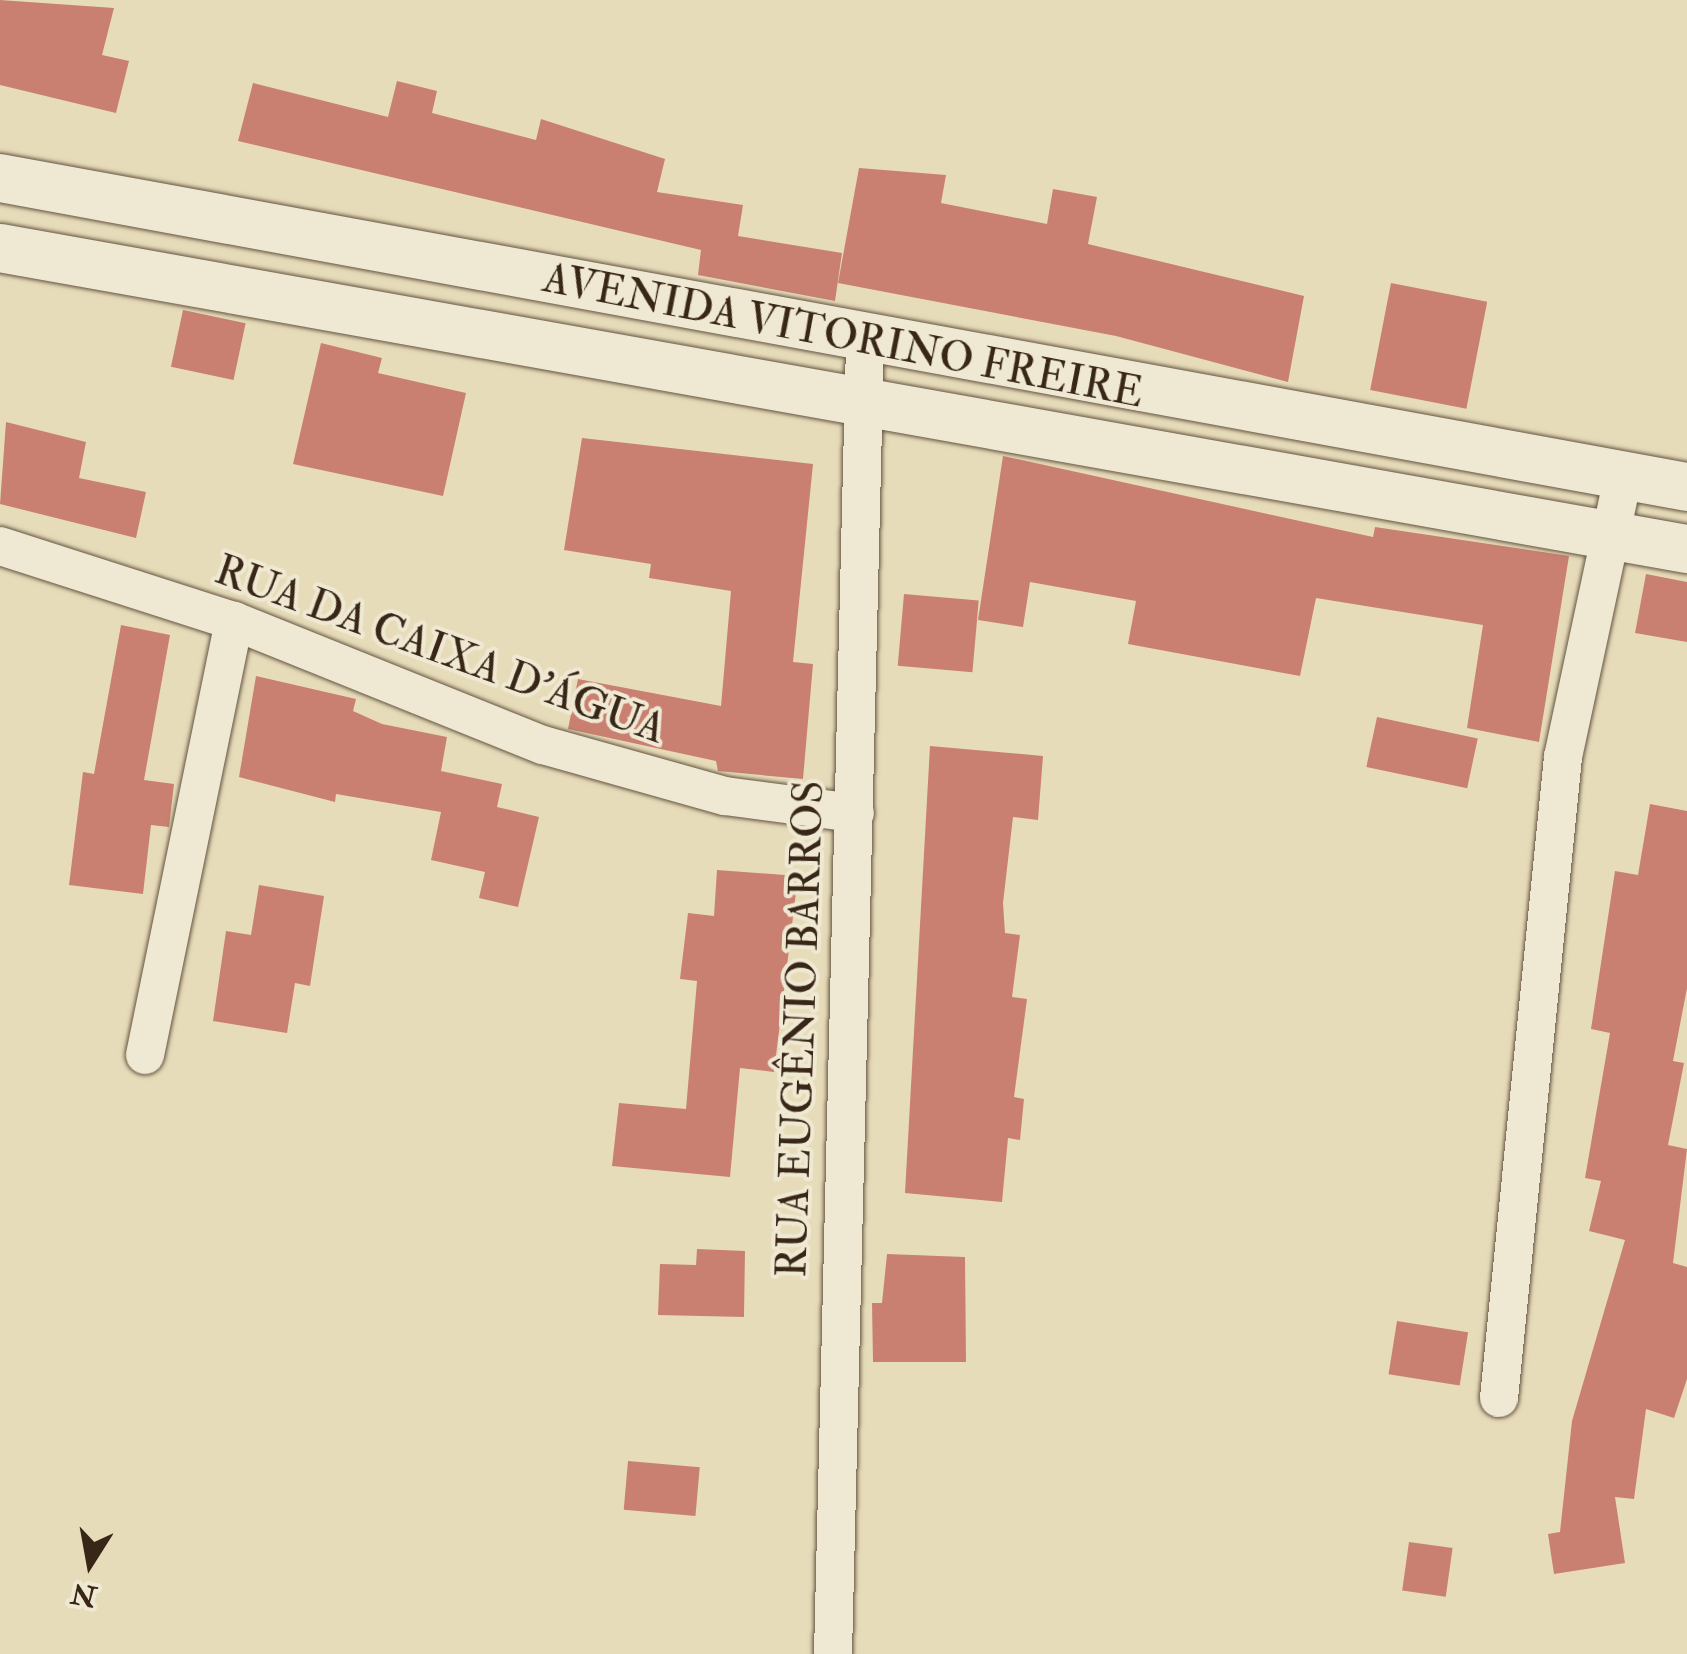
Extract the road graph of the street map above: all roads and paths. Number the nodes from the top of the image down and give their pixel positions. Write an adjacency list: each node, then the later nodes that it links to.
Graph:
1 (0, 178): 3 (street, AVENIDA VITORINO FREIRE)
2 (0, 248): 4 (street, AVENIDA VITORINO FREIRE)
3 (865, 340): 4 (street, RUA EUGÊNIO BARROS); 5 (street, AVENIDA VITORINO FREIRE)
4 (866, 407): 7 (street, AVENIDA VITORINO FREIRE); 11 (street, RUA EUGÊNIO BARROS)
5 (1622, 481): 6 (street, AVENIDA VITORINO FREIRE); 7 (street)
6 (1687, 487)
7 (1609, 542): 9 (street, AVENIDA VITORINO FREIRE); 13 (street)
8 (0, 546): 10 (street, RUA DA CAIXA D'ÁGUA)
9 (1687, 548)
10 (234, 621): 11 (street, RUA DA CAIXA D'ÁGUA); 12 (street)
11 (855, 813): 14 (street, RUA EUGÊNIO BARROS)
12 (145, 1055)
13 (1499, 1398)
14 (833, 1654)

